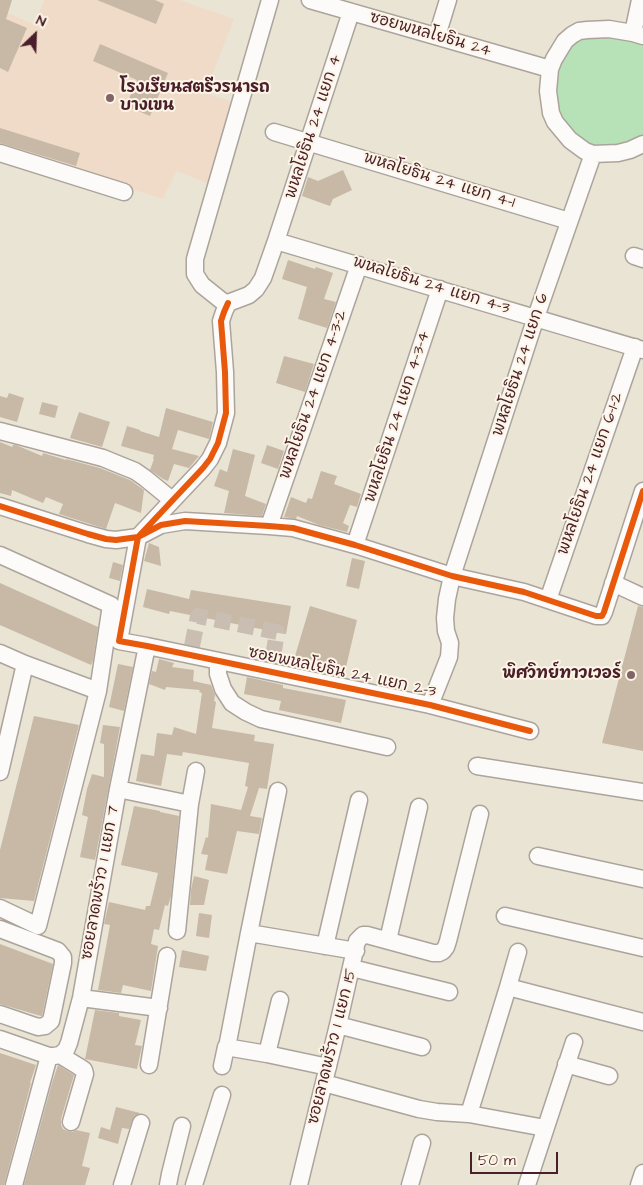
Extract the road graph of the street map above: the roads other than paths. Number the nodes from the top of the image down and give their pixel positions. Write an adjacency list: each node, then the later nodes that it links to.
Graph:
1 (270, 0): 19 (street)
2 (310, 0): 5 (street, ซอยพหลโยธิน 24)
3 (448, 0): 7 (street)
4 (640, 0): 6 (street)
5 (351, 12): 7 (street, ซอยพหลโยธิน 24); 10 (street, พหลโยธิน 24 แยก 4)
6 (638, 35): 8 (street)
7 (437, 36): 8 (street, ซอยพหลโยธิน 24)
8 (550, 69): 13 (street)
9 (274, 132): 10 (street, พหลโยธิน 24 แยก 4-1)
10 (308, 142): 15 (street, พหลโยธิน 24 แยก 4-1); 16 (street, พหลโยธิน 24 แยก 4)
11 (643, 144): 13 (street)
12 (0, 153): 14 (street)
13 (593, 154): 15 (street, พหลโยธิน 24 แยก 6)
14 (124, 192)
15 (569, 221): 20 (street, พหลโยธิน 24 แยก 6)
16 (276, 241): 17 (street, พหลโยธิน 24 แยก 4-3); 19 (street, พหลโยธิน 24 แยก 4)
17 (359, 265): 18 (street, พหลโยธิน 24 แยก 4-3); 26 (street, พหลโยธิน 24 แยก 4-3-2)
18 (440, 289): 20 (street, พหลโยธิน 24 แยก 4-3); 28 (street, พหลโยธิน 24 แยก 4-3-4)
19 (228, 303): 24 (street)
20 (536, 317): 21 (street, พหลโยธิน 24 แยก 4-3); 30 (street, พหลโยธิน 24 แยก 6)
21 (639, 348): 33 (street, พหลโยธิน 24 แยก 6-1-2)
22 (0, 431): 24 (street)
23 (643, 491): 31 (street)
24 (172, 500): 27 (street)
25 (0, 506): 27 (street)
26 (269, 526): 27 (street); 28 (street)
27 (138, 538): 34 (street, ซอยพหลโยธิน 24 แยก 2-3)
28 (355, 544): 30 (street)
29 (0, 555): 38 (street)
30 (452, 576): 33 (street); 39 (street, พหลโยธิน 24 แยก 6)
31 (613, 583): 32 (street); 33 (street)
32 (643, 597)
33 (548, 600)
34 (147, 646): 36 (street, ซอยพหลโยธิน 24 แยก 2-3); 47 (street, ซอยลาดพร้าว 1 แยก 7)
35 (0, 653): 37 (street)
36 (218, 661): 39 (street, ซอยพหลโยธิน 24 แยก 2-3); 42 (street)
37 (24, 664): 38 (street); 41 (street)
38 (98, 691): 56 (street)
39 (430, 705): 40 (street, ซอยพหลโยธิน 24 แยก 2-3)
40 (530, 731)
41 (9, 734): 43 (street); 46 (street)
42 (387, 747)
43 (0, 751)
44 (477, 766): 49 (street)
45 (196, 771): 51 (street)
46 (0, 772)
47 (118, 789): 51 (street); 69 (street, ซอยลาดพร้าว 1 แยก 7)
48 (278, 791): 60 (street)
49 (643, 792)
50 (359, 800): 62 (street)
51 (190, 804): 59 (street)
52 (419, 807): 61 (street)
53 (480, 814): 61 (street)
54 (538, 856): 55 (street)
55 (643, 879)
56 (0, 908)
57 (505, 916): 63 (street)
58 (0, 929): 68 (street)
59 (177, 930)
60 (249, 934): 62 (street); 79 (street)
61 (388, 940): 64 (street, ซอยลาดพร้าว 1 แยก 15)
62 (325, 946): 64 (street)
63 (643, 948)
64 (356, 951): 67 (street, ซอยลาดพร้าว 1 แยก 15)
65 (518, 952): 70 (street)
66 (167, 956): 74 (street)
67 (352, 968): 71 (street); 77 (street, ซอยลาดพร้าว 1 แยก 15)
68 (60, 979): 69 (street); 75 (street)
69 (83, 982): 72 (street, ซอยลาดพร้าว 1 แยก 7)
70 (508, 987): 76 (street); 90 (street)
71 (449, 992)
72 (81, 998): 74 (street); 83 (street, ซอยลาดพร้าว 1 แยก 7)
73 (280, 1000): 82 (street)
74 (159, 1008): 85 (street)
75 (0, 1014)
76 (643, 1022)
77 (338, 1026): 81 (street); 87 (street, ซอยลาดพร้าว 1 แยก 15)
78 (0, 1039): 83 (street)
79 (228, 1042)
80 (574, 1042): 84 (street)
81 (422, 1047)
82 (267, 1054): 86 (street); 87 (street)
83 (55, 1055): 91 (street); 97 (street, ซอยลาดพร้าว 1 แยก 7)
84 (566, 1064): 88 (street); 94 (street)
85 (149, 1065)
86 (222, 1066)
87 (326, 1075): 90 (street); 101 (street, ซอยลาดพร้าว 1 แยก 15)
88 (609, 1076)
89 (222, 1095): 100 (street)
90 (469, 1114): 94 (street)
91 (71, 1122)
92 (140, 1123): 98 (street)
93 (182, 1126): 99 (street)
94 (545, 1128): 103 (street)
95 (422, 1143): 102 (street)
96 (643, 1173): 104 (street)
97 (14, 1185)
98 (122, 1185)
99 (168, 1185)
100 (194, 1185)
101 (299, 1185)
102 (410, 1185)
103 (527, 1185)
104 (639, 1185)

